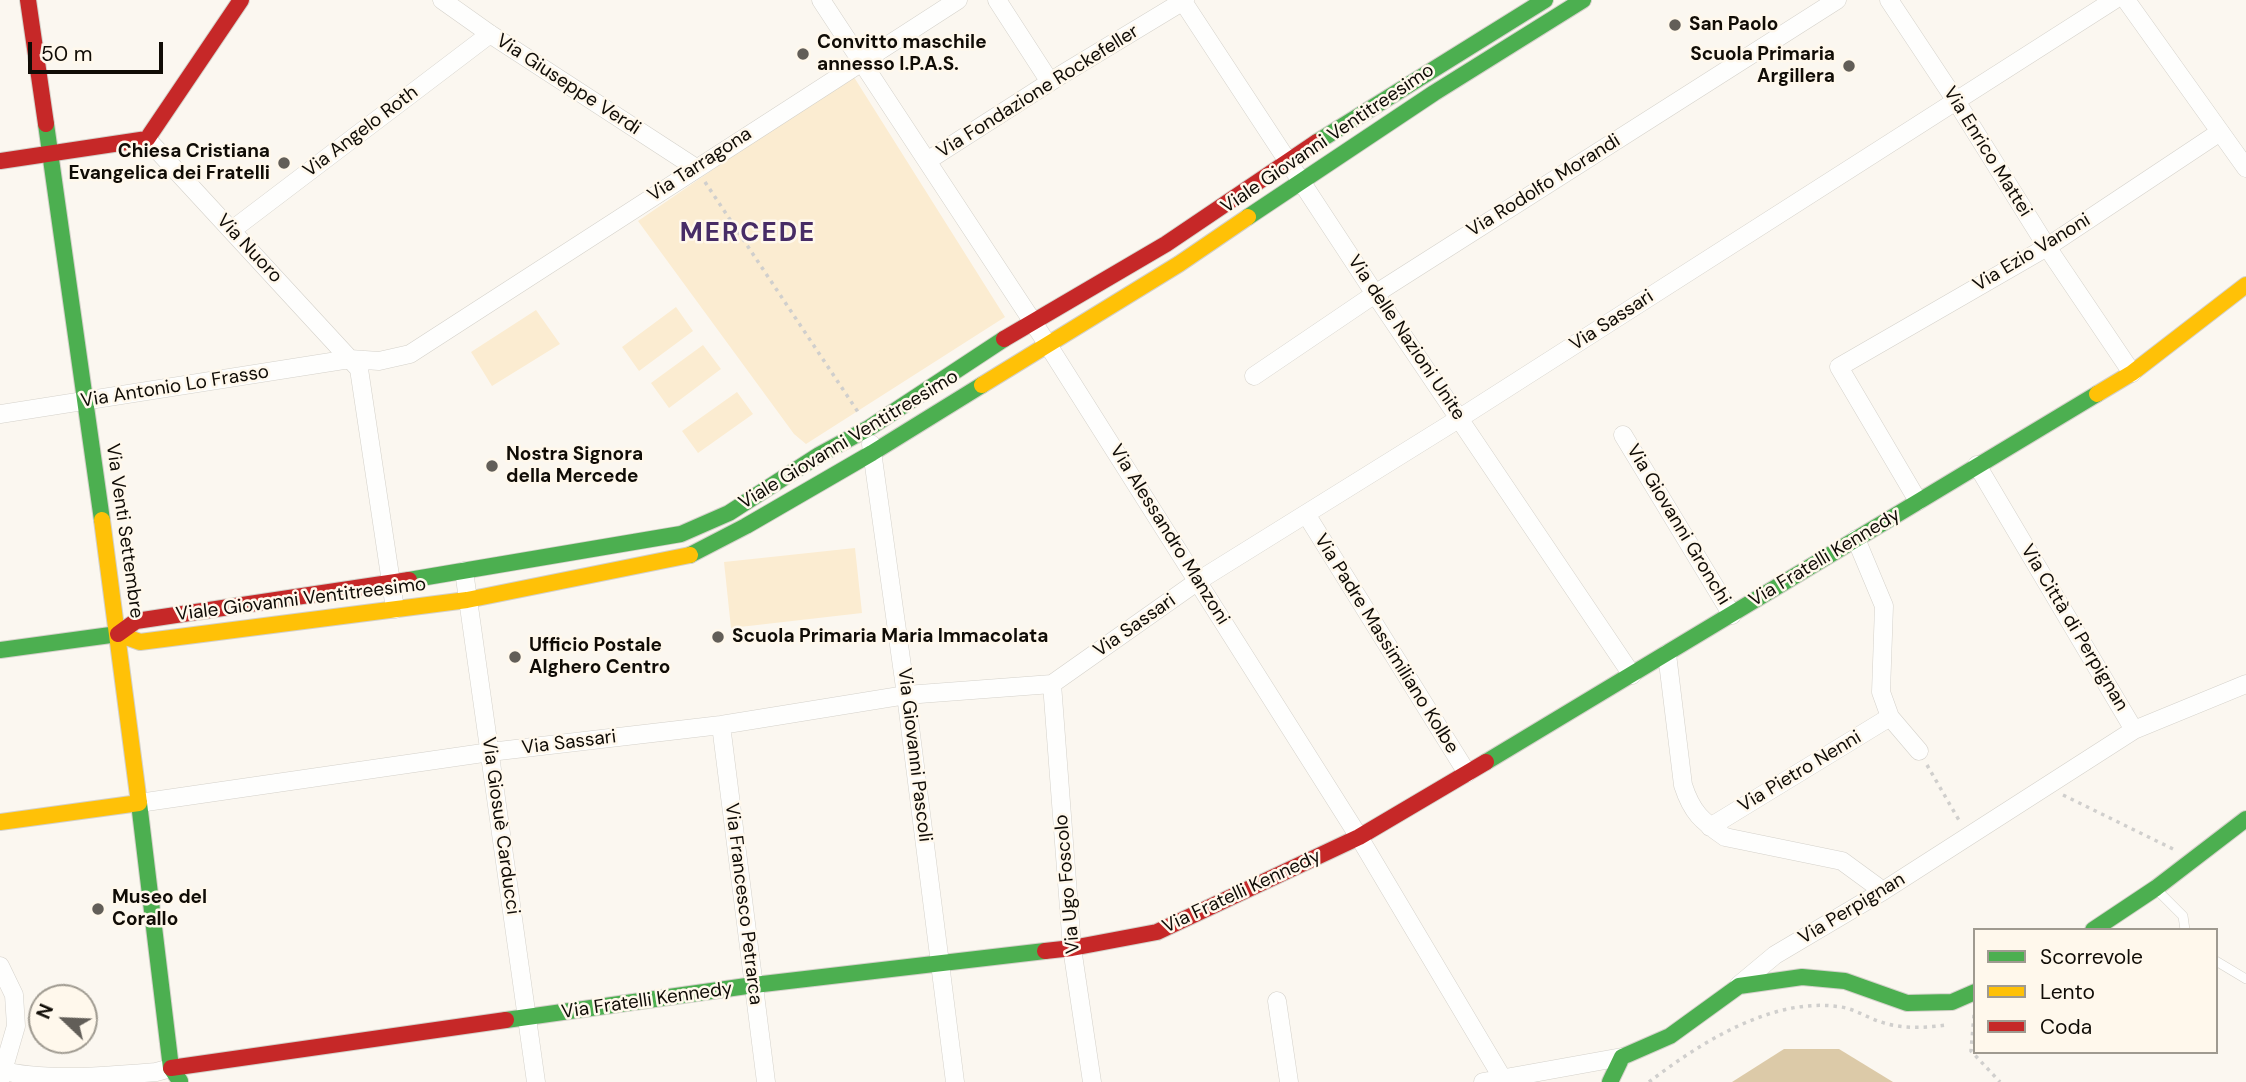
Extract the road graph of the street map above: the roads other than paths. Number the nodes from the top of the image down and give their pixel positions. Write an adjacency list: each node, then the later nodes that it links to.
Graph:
1 (28, 0): 22 (main road, Via Venti Settembre)
2 (241, 0): 21 (main road)
3 (442, 0): 14 (street, Via Giuseppe Verdi)
4 (821, 0): 15 (street, Via Alessandro Manzoni)
5 (958, 0): 15 (street, Via Tarragona)
6 (997, 0): 17 (street)
7 (1183, 0): 17 (street, Via Fondazione Rockefeller); 23 (street, Via delle Nazioni Unite)
8 (1545, 0): 16 (main road, Viale Giovanni Ventitreesimo)
9 (1837, 0): 34 (street, Via Rodolfo Morandi)
10 (1889, 0): 19 (street, Via Enrico Mattei)
11 (2114, 0): 19 (street, Via Sassari)
12 (2126, 0): 20 (street)
13 (1572, 3): 18 (main road, Viale Giovanni Ventitreesimo)
14 (490, 34): 26 (street, Via Giuseppe Verdi); 29 (street, Via Angelo Roth)
15 (860, 62): 25 (street, Via Alessandro Manzoni); 26 (street, Via Tarragona)
16 (1423, 76): 18 (main road); 23 (main road, Viale Giovanni Ventitreesimo)
17 (1050, 82): 25 (street, Via Fondazione Rockefeller)
18 (1434, 93): 28 (main road, Viale Giovanni Ventitreesimo)
19 (1956, 101): 31 (street, Via Enrico Mattei); 42 (street, Via Sassari)
20 (2220, 132): 27 (street); 31 (street, Via Ezio Vanoni)
21 (147, 139): 22 (main road); 29 (street, Via Nuoro)
22 (49, 153): 24 (main road); 40 (main road, Via Venti Settembre)
23 (1288, 160): 28 (street, Via delle Nazioni Unite); 30 (main road, Viale Giovanni Ventitreesimo)
24 (0, 161)
25 (927, 162): 35 (street, Via Alessandro Manzoni)
26 (696, 167): 37 (street, Via Tarragona)
27 (2246, 168)
28 (1300, 181): 32 (main road, Viale Giovanni Ventitreesimo); 34 (street, Via delle Nazioni Unite)
29 (232, 230): 37 (street, Via Nuoro)
30 (1166, 244): 32 (main road); 35 (main road, Viale Giovanni Ventitreesimo)
31 (2047, 247): 38 (street, Via Enrico Mattei); 47 (street, Via Ezio Vanoni)
32 (1179, 264): 36 (main road, Viale Giovanni Ventitreesimo)
33 (2246, 285): 38 (main road, Via Fratelli Kennedy)
34 (1375, 294): 39 (street, Via Rodolfo Morandi); 42 (street, Via delle Nazioni Unite)
35 (1031, 322): 36 (street, Via Alessandro Manzoni); 43 (main road, Viale Giovanni Ventitreesimo)
36 (1048, 345): 45 (main road, Viale Giovanni Ventitreesimo); 51 (street, Via Alessandro Manzoni)
37 (350, 359): 40 (street, Via Antonio Lo Frasso); 52 (street)
38 (2132, 373): 46 (main road, Via Fratelli Kennedy)
39 (1254, 376)
40 (84, 401): 41 (street, Via Antonio Lo Frasso); 56 (main road, Via Venti Settembre)
41 (0, 414)
42 (1460, 418): 48 (street, Via Sassari); 59 (street, Via delle Nazioni Unite)
43 (869, 428): 45 (street, Via Giovanni Pascoli); 50 (main road, Viale Giovanni Ventitreesimo)
44 (1623, 435): 55 (street, Via Giovanni Gronchi)
45 (872, 453): 53 (main road, Viale Giovanni Ventitreesimo); 62 (street, Via Giovanni Pascoli)
46 (1977, 465): 47 (main road, Via Fratelli Kennedy); 65 (street, Via Città di Perpignan)
47 (1917, 501): 49 (main road, Via Fratelli Kennedy)
48 (1306, 514): 51 (street, Via Sassari); 68 (street, Via Padre Massimiliano Kolbe)
49 (1857, 539): 55 (main road, Via Fratelli Kennedy); 63 (street)
50 (464, 571): 52 (main road, Viale Giovanni Ventitreesimo); 53 (street, Via Giosuè Carducci)
51 (1198, 581): 60 (street, Via Sassari); 74 (street, Via Alessandro Manzoni)
52 (390, 583): 54 (street); 56 (main road, Viale Giovanni Ventitreesimo)
53 (467, 600): 54 (main road, Viale Giovanni Ventitreesimo); 67 (street, Via Giosuè Carducci)
54 (395, 609): 56 (main road, Viale Giovanni Ventitreesimo)
55 (1732, 615): 58 (main road, Via Fratelli Kennedy)
56 (118, 634): 57 (main road); 69 (main road, Via Venti Settembre)
57 (0, 650)
58 (1667, 654): 59 (main road, Via Fratelli Kennedy); 72 (street)
59 (1632, 675): 68 (main road, Via Fratelli Kennedy)
60 (1052, 684): 62 (street, Via Sassari); 79 (street, Via Ugo Foscolo)
61 (2246, 684): 65 (street)
62 (906, 695): 64 (street, Via Sassari); 80 (street, Via Giovanni Pascoli)
63 (1890, 717): 66 (street); 72 (street, Via Pietro Nenni)
64 (721, 725): 67 (street, Via Sassari); 84 (street, Via Francesco Petrarca)
65 (2134, 730): 73 (street, Via Città di Perpignan)
66 (1919, 751)
67 (490, 752): 69 (street, Via Sassari); 88 (street, Via Giosuè Carducci)
68 (1467, 774): 74 (main road, Via Fratelli Kennedy)
69 (139, 803): 71 (main road, Via Sassari); 91 (main road, Via Venti Settembre)
70 (2246, 819): 75 (main road)
71 (0, 822)
72 (1710, 827): 76 (street)
73 (1968, 836): 76 (street, Via Perpignan)
74 (1359, 837): 79 (main road, Via Fratelli Kennedy); 92 (street, Via Alessandro Manzoni)
75 (2156, 888): 77 (main road); 78 (lane)
76 (1883, 891): 85 (street, Via Perpignan)
77 (2096, 928)
78 (2185, 928)
79 (1072, 948): 80 (main road, Via Fratelli Kennedy); 96 (street, Via Ugo Foscolo)
80 (940, 962): 84 (main road, Via Fratelli Kennedy); 95 (street, Via Giovanni Pascoli)
81 (2218, 962): 83 (lane)
82 (0, 966): 90 (street)
83 (2246, 979)
84 (754, 985): 88 (main road, Via Fratelli Kennedy); 94 (street, Via Francesco Petrarca)
85 (1739, 986): 86 (main road); 89 (main road)
86 (1973, 993)
87 (1277, 1001): 97 (street)
88 (527, 1019): 91 (main road, Via Fratelli Kennedy); 93 (street, Via Giosuè Carducci)
89 (1622, 1057): 92 (street); 99 (main road)
90 (1, 1074): 91 (street, Via Fratelli Kennedy)
91 (176, 1075)
92 (1503, 1079): 98 (street)
93 (536, 1082)
94 (766, 1082)
95 (955, 1082)
96 (1092, 1082)
97 (1289, 1082)
98 (1483, 1082)
99 (1610, 1082)

